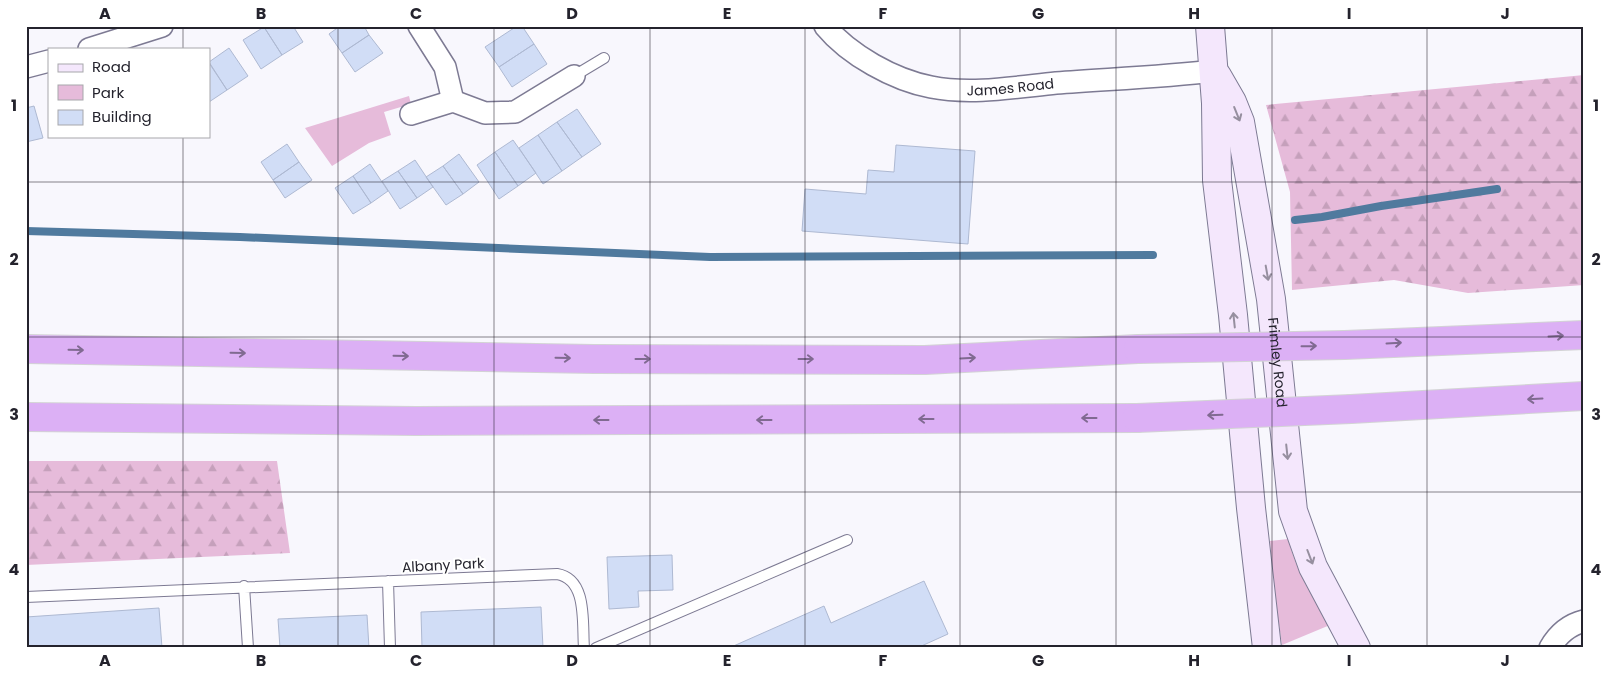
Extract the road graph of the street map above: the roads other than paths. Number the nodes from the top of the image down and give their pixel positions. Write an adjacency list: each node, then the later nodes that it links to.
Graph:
1 (162, 26): 5 (street)
2 (419, 26): 11 (street)
3 (824, 26): 9 (street, James Road)
4 (1210, 26): 9 (main road, Frimley Road)
5 (92, 48)
6 (604, 58): 10 (lane)
7 (48, 61): 8 (street)
8 (26, 67)
9 (1214, 71): 26 (main road, Frimley Road, one-way to 9); 27 (main road, Frimley Road, one-way to 27)
10 (574, 76): 11 (street)
11 (453, 101): 12 (street)
12 (411, 114)
13 (1584, 335): 14 (highway, one-way to 13, bridge)
14 (26, 349)
15 (1584, 396): 16 (highway, one-way to 16, bridge)
16 (26, 417)
17 (847, 540): 25 (lane)
18 (388, 581): 19 (lane, Albany Park); 23 (lane); 24 (lane, Albany Park)
19 (244, 586): 20 (lane, Albany Park); 22 (lane)
20 (26, 597)
21 (1584, 621): 28 (street)
22 (248, 648)
23 (390, 648)
24 (584, 648)
25 (596, 648)
26 (1267, 648)
27 (1356, 648)
28 (1550, 648)

